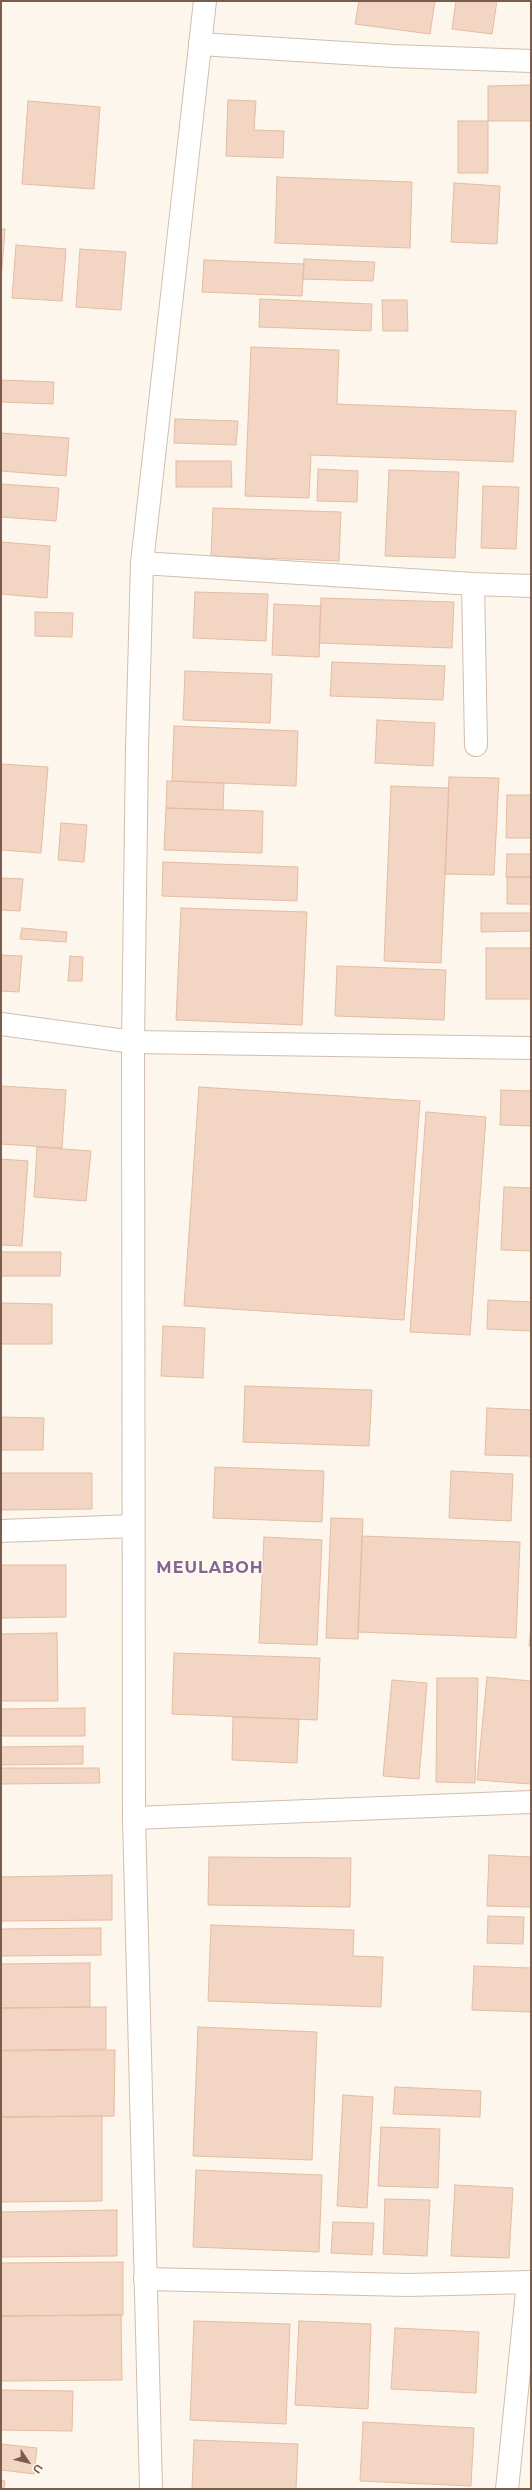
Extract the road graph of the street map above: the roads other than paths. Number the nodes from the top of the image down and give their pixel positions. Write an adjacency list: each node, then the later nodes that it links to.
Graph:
1 (205, 1): 2 (street)
2 (200, 44): 3 (street); 4 (street)
3 (531, 61)
4 (142, 563): 5 (street); 9 (street)
5 (473, 584): 6 (street); 7 (street)
6 (531, 586)
7 (476, 745)
8 (1, 1024): 9 (street)
9 (133, 1042): 10 (street); 11 (street)
10 (531, 1048)
11 (133, 1526): 12 (street); 14 (street)
12 (1, 1531)
13 (531, 1802): 14 (street)
14 (134, 1818): 15 (street)
15 (144, 2279): 16 (street); 17 (street)
16 (529, 2282): 18 (street)
17 (152, 2489)
18 (507, 2489)

